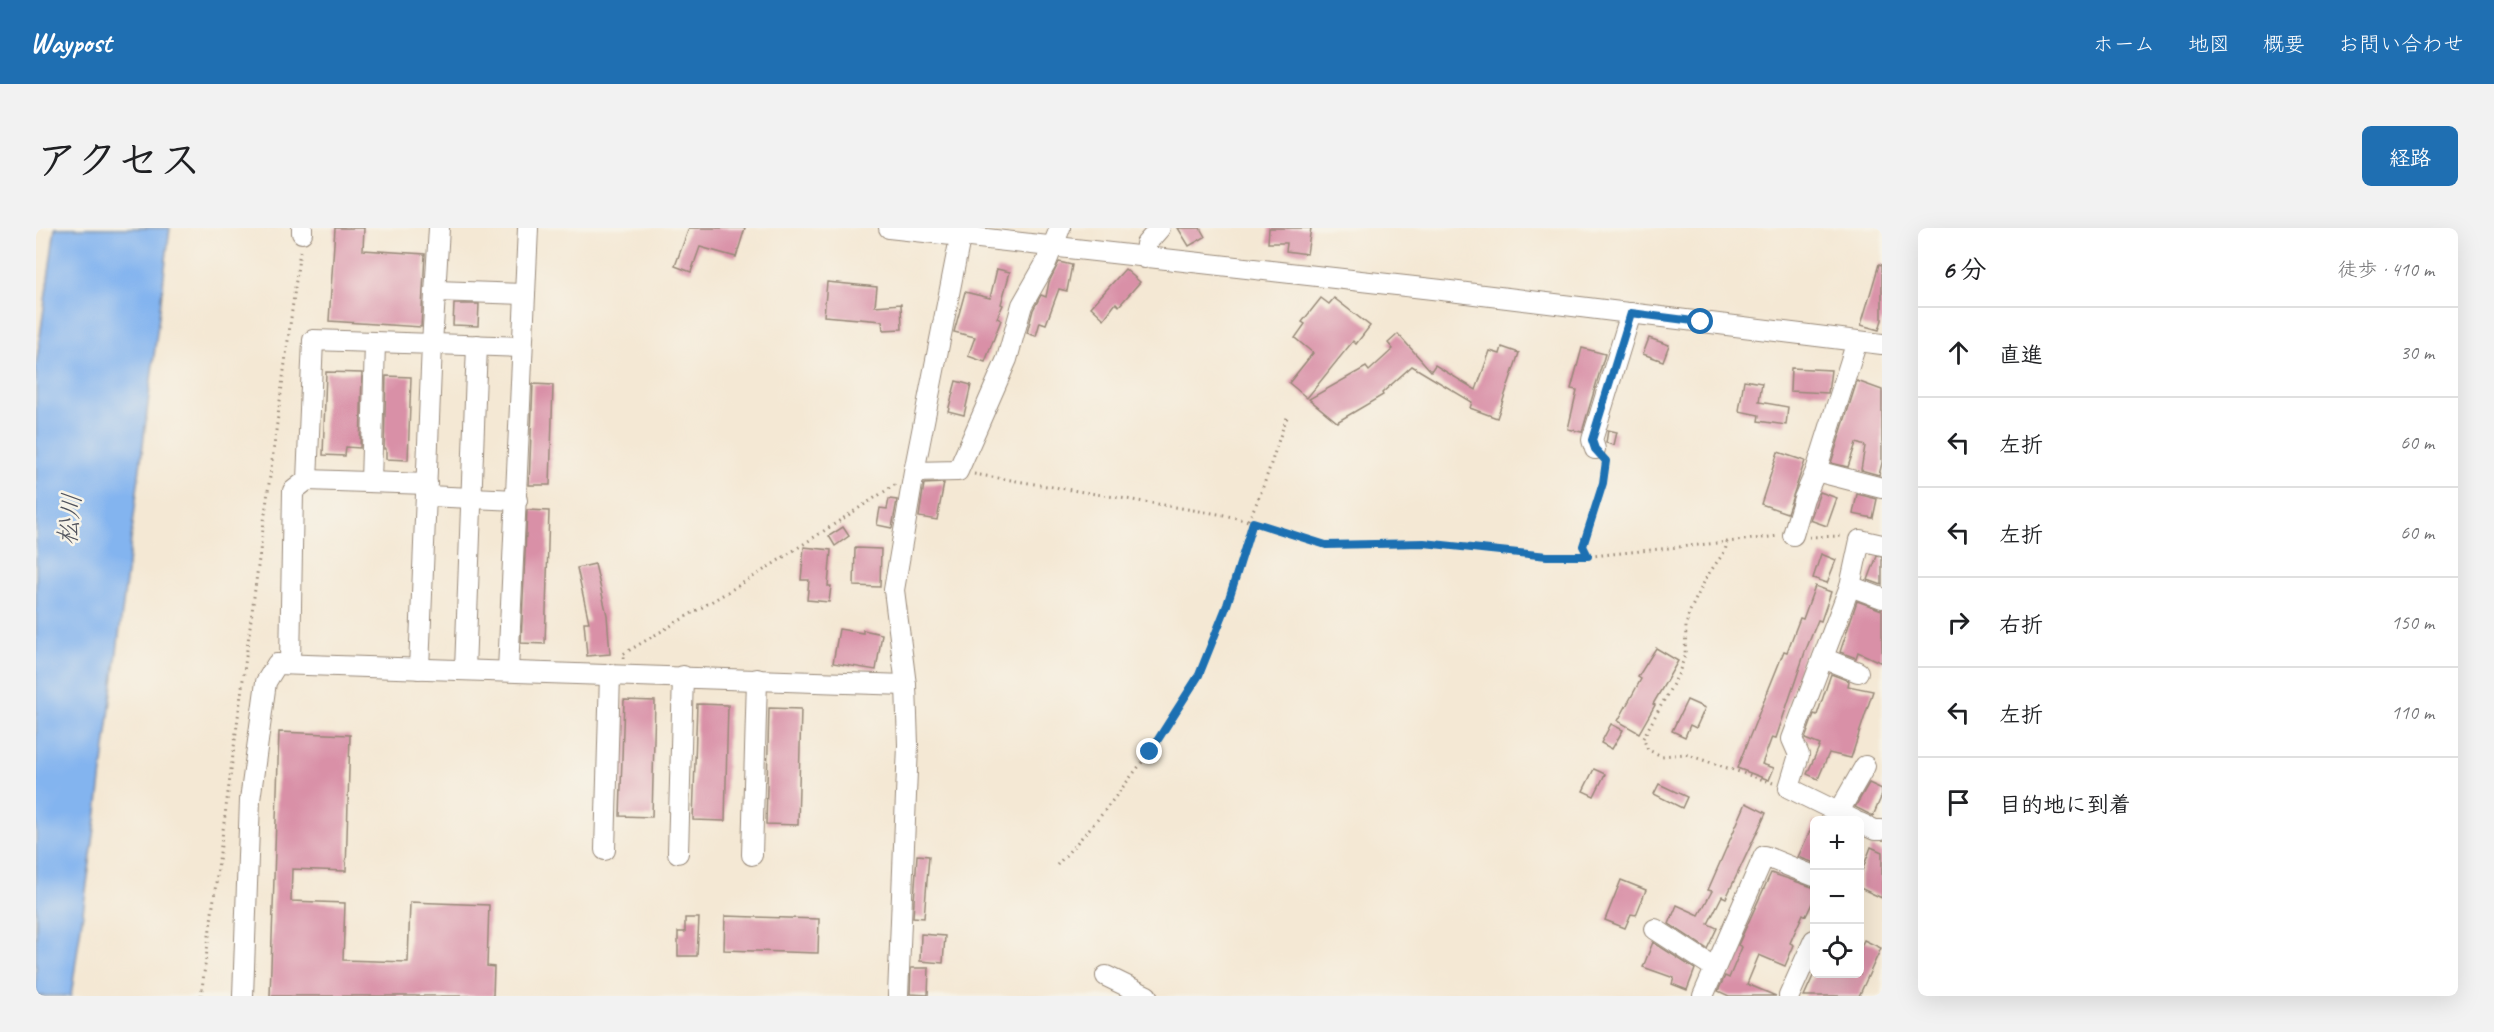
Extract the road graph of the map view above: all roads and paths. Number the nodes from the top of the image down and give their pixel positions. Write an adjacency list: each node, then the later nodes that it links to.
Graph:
1 (439, 228): 9 (street)
2 (528, 228): 10 (street)
3 (889, 228): 6 (street)
4 (1160, 228): 8 (street)
5 (302, 231): 61 (path)
6 (961, 233): 7 (street); 22 (street)
7 (1056, 236): 8 (street); 20 (street)
8 (1145, 258): 11 (street)
9 (435, 291): 10 (street); 14 (street)
10 (525, 294): 17 (street)
11 (1631, 313): 12 (street); 19 (street)
12 (1857, 341): 15 (street); 21 (street)
13 (375, 343): 14 (street); 23 (street); 24 (street)
14 (432, 344): 16 (street); 26 (street)
15 (1882, 344)
16 (477, 345): 17 (street); 27 (street)
17 (521, 346): 28 (street)
18 (1288, 415): 29 (path)
19 (1595, 449): 35 (path)
20 (958, 471): 22 (street); 29 (path)
21 (1816, 471): 25 (street); 31 (street)
22 (913, 477): 44 (path); 47 (street)
23 (307, 480): 24 (street); 39 (street)
24 (371, 482): 26 (street)
25 (1882, 488)
26 (427, 490): 27 (street); 40 (street)
27 (473, 498): 28 (street); 41 (street)
28 (517, 500): 42 (street)
29 (1248, 520): 30 (path)
30 (1253, 522): 35 (path); 55 (path)
31 (1793, 535): 32 (path); 33 (path)
32 (1860, 540): 34 (street); 36 (street)
33 (1728, 542): 35 (path); 49 (path)
34 (1882, 545)
35 (1588, 556)
36 (1850, 586): 37 (street); 38 (street)
37 (1882, 598)
38 (1823, 658): 43 (street); 49 (street)
39 (290, 664): 40 (street); 62 (street)
40 (418, 669): 41 (street)
41 (465, 670): 42 (street)
42 (508, 671): 44 (street)
43 (1858, 672)
44 (616, 674): 45 (street); 52 (street)
45 (683, 676): 46 (street); 53 (street)
46 (757, 679): 47 (street); 54 (street)
47 (906, 685): 63 (street)
48 (1865, 766): 51 (street)
49 (1789, 788): 50 (street)
50 (1843, 816)
51 (1861, 816)
52 (605, 850)
53 (678, 853)
54 (752, 855)
55 (1057, 865)
56 (1810, 874): 59 (street)
57 (1655, 929): 59 (street)
58 (1810, 951): 66 (street)
59 (1715, 968): 65 (street)
60 (1106, 976): 64 (street)
61 (201, 996)
62 (243, 996)
63 (898, 996)
64 (1147, 996)
65 (1703, 996)
66 (1789, 996)

